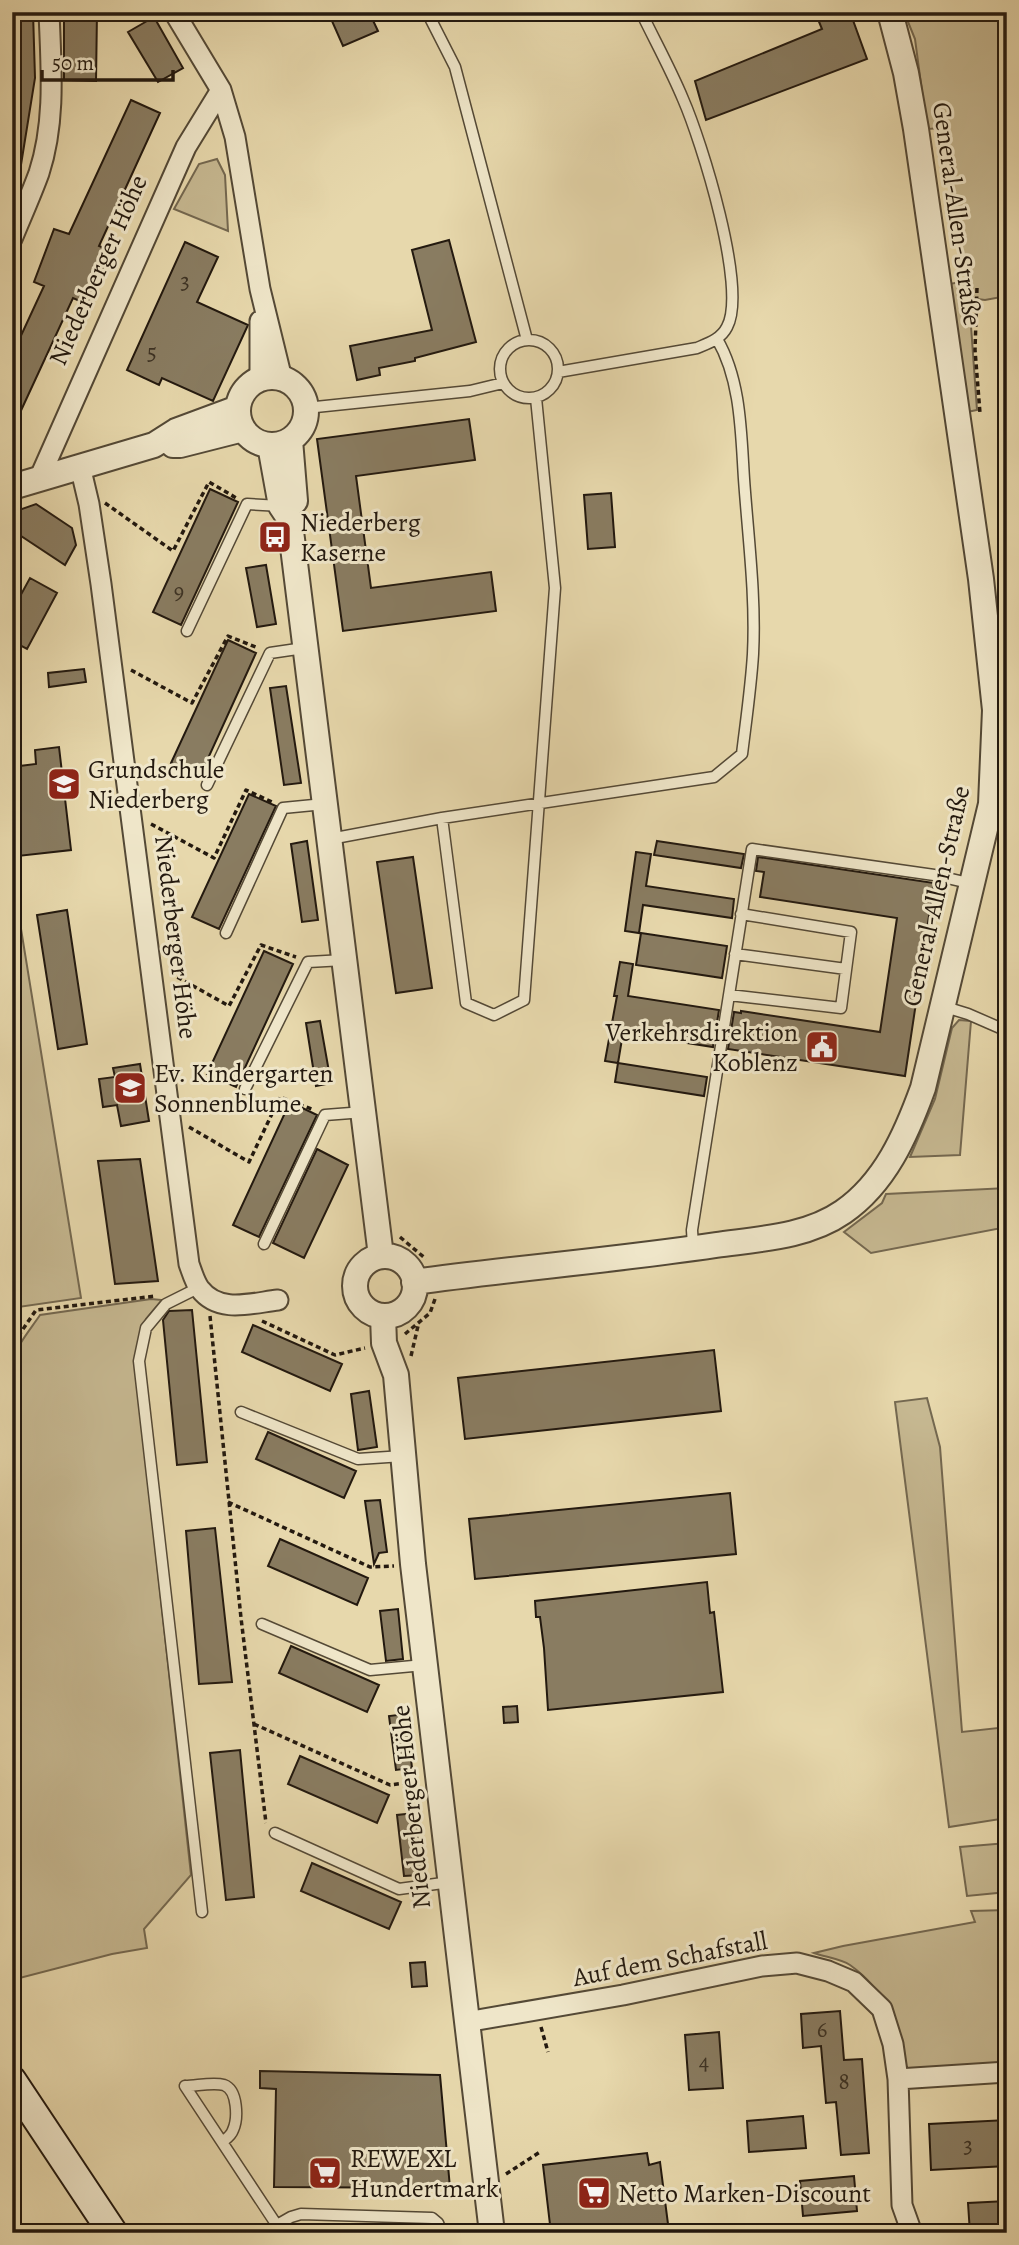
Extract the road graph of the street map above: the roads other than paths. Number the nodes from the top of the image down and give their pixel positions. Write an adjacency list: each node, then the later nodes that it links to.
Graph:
1 (49, 12): 7 (street)
2 (174, 12): 6 (street)
3 (427, 12): 9 (lane)
4 (641, 12): 8 (lane)
5 (890, 12): 28 (street, General-Allen-Straße)
6 (220, 90): 11 (street); 18 (street, Niederberger Höhe)
7 (12, 239)
8 (717, 339): 10 (lane); 24 (lane)
9 (527, 340): 10 (lane); 12 (lane)
10 (558, 372): 13 (lane)
11 (271, 379): 14 (street); 15 (street)
12 (503, 383): 13 (lane); 14 (lane)
13 (536, 398): 24 (lane)
14 (306, 408): 16 (street)
15 (241, 418): 16 (street); 17 (street)
16 (280, 443): 20 (street)
17 (80, 466): 18 (street); 43 (street, Niederberger Höhe)
18 (39, 479): 19 (street)
19 (12, 487)
20 (285, 512): 21 (lane); 22 (street)
21 (187, 631)
22 (305, 647): 23 (lane); 25 (street)
23 (207, 785)
24 (538, 803): 26 (lane); 26 (lane)
25 (326, 804): 27 (street); 30 (lane)
26 (442, 818): 27 (lane)
27 (330, 839): 32 (street)
28 (973, 884): 29 (lane); 35 (street, General-Allen-Straße)
29 (741, 914): 31 (lane); 33 (lane)
30 (226, 933)
31 (735, 954): 33 (lane); 34 (lane)
32 (345, 960): 37 (lane); 38 (street)
33 (846, 969): 34 (lane)
34 (729, 995): 40 (lane)
35 (942, 1006): 36 (lane); 40 (street, General-Allen-Straße)
36 (1007, 1031)
37 (245, 1089)
38 (364, 1112): 39 (lane); 41 (street)
39 (264, 1244)
40 (693, 1249): 42 (street, General-Allen-Straße)
41 (381, 1256): 42 (street); 45 (street)
42 (425, 1280): 45 (street)
43 (203, 1293): 44 (street); 52 (lane)
44 (278, 1300)
45 (391, 1327): 47 (street, Niederberger Höhe)
46 (241, 1412): 47 (lane)
47 (404, 1456): 49 (street, Niederberger Höhe)
48 (262, 1624): 49 (lane)
49 (425, 1664): 51 (street, Niederberger Höhe)
50 (275, 1833): 51 (lane)
51 (450, 1882): 53 (street, Niederberger Höhe)
52 (202, 1912)
53 (466, 2022): 55 (street, Auf dem Schafstall); 61 (street, Niederberger Höhe)
54 (1007, 2072): 55 (street)
55 (898, 2079): 62 (street, Auf dem Schafstall)
56 (12, 2081): 59 (main road)
57 (222, 2142): 57 (lane); 58 (lane)
58 (279, 2229): 60 (lane)
59 (113, 2233)
60 (442, 2233)
61 (492, 2233)
62 (912, 2233)

